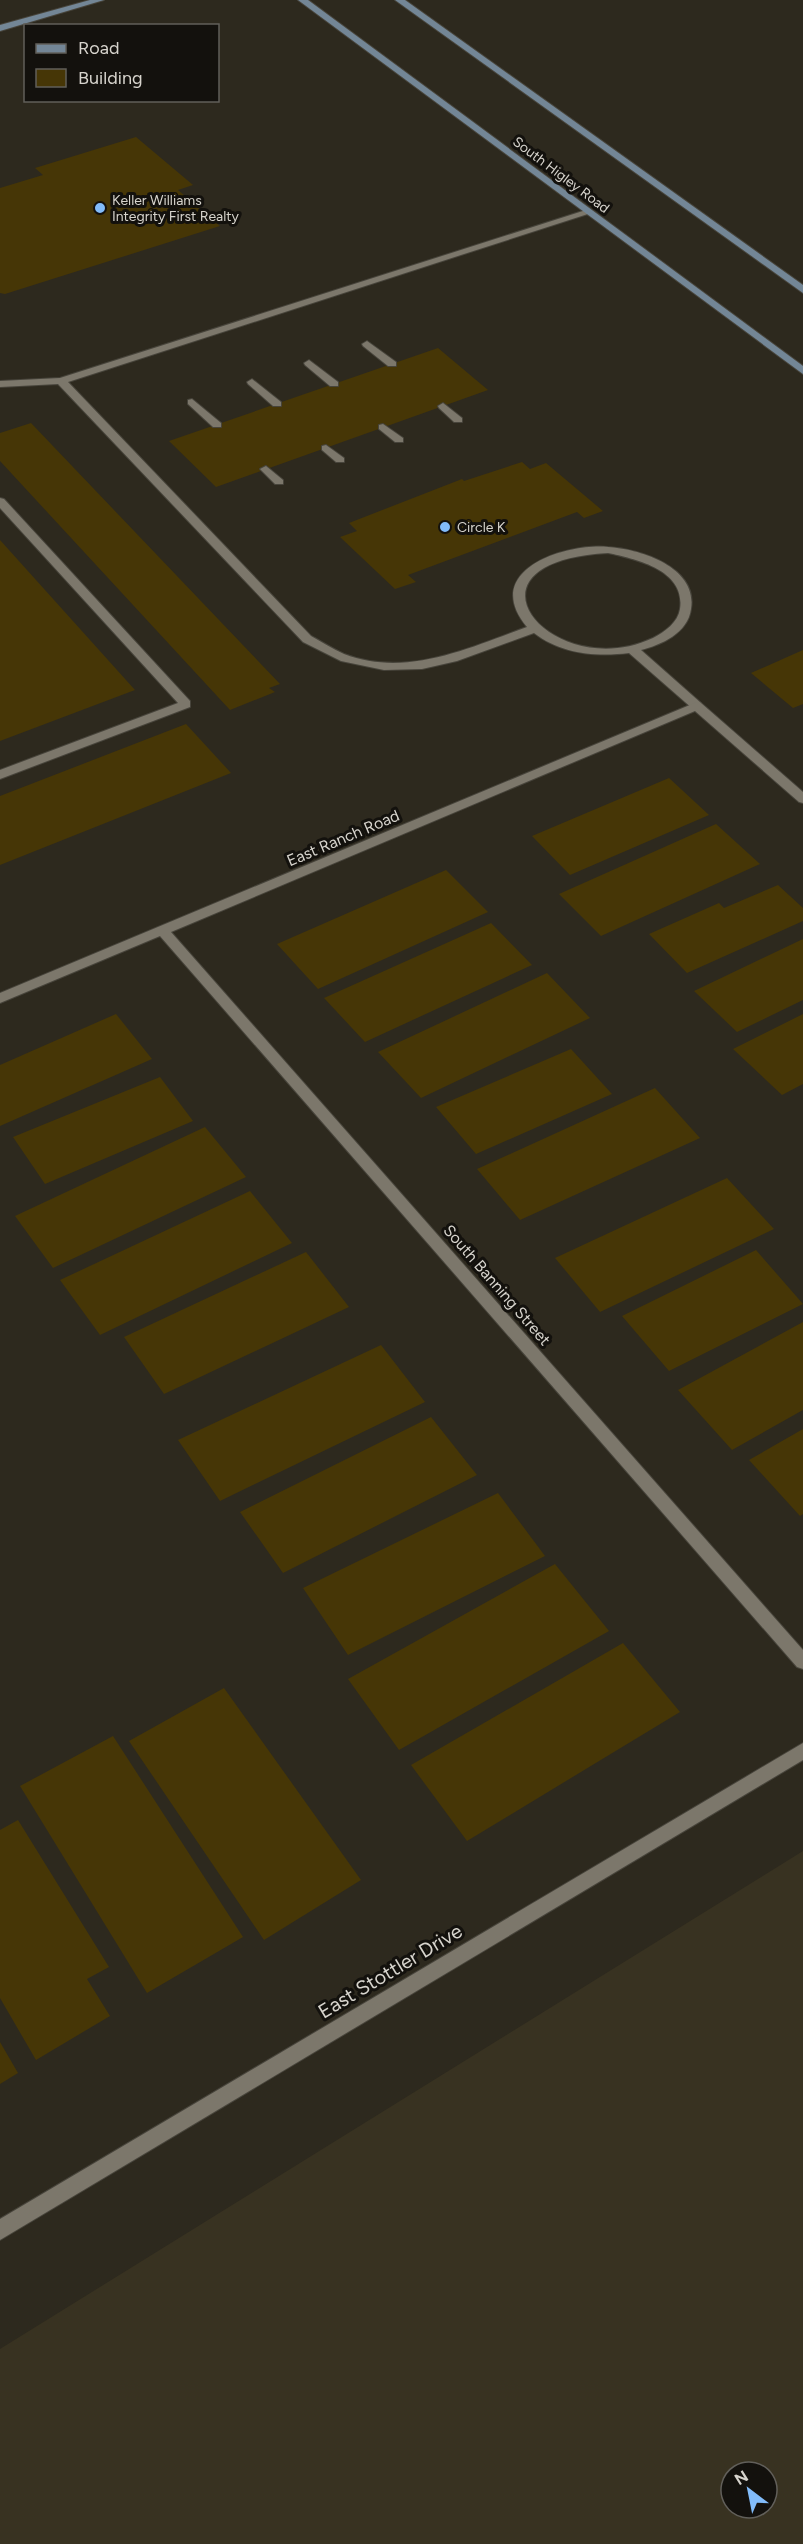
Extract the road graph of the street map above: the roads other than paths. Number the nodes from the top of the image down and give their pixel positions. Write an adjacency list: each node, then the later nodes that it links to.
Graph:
1 (100, 0): 4 (main road)
2 (302, 0): 5 (main road, South Higley Road)
3 (399, 0): 6 (main road)
4 (0, 28)
5 (589, 212): 10 (main road, South Higley Road); 11 (street)
6 (803, 290)
7 (367, 344): 9 (street)
8 (309, 363): 14 (street)
9 (392, 364)
10 (803, 371)
11 (61, 381): 13 (street); 27 (street)
12 (252, 382): 16 (street)
13 (0, 384)
14 (334, 384)
15 (192, 402): 19 (street)
16 (277, 404)
17 (442, 406): 18 (street)
18 (458, 420)
19 (217, 424)
20 (383, 427): 21 (street)
21 (399, 440)
22 (326, 448): 23 (street)
23 (340, 460)
24 (266, 469): 25 (street)
25 (279, 482)
26 (0, 501): 30 (street)
27 (533, 629): 28 (street); 28 (street)
28 (632, 649): 29 (street)
29 (697, 706): 31 (street); 32 (street, East Ranch Road)
30 (0, 775)
31 (803, 799)
32 (163, 931): 33 (street, East Ranch Road); 34 (street, South Banning Street)
33 (0, 998)
34 (803, 1662)
35 (803, 1751): 36 (street, East Stottler Drive)
36 (0, 2230)

